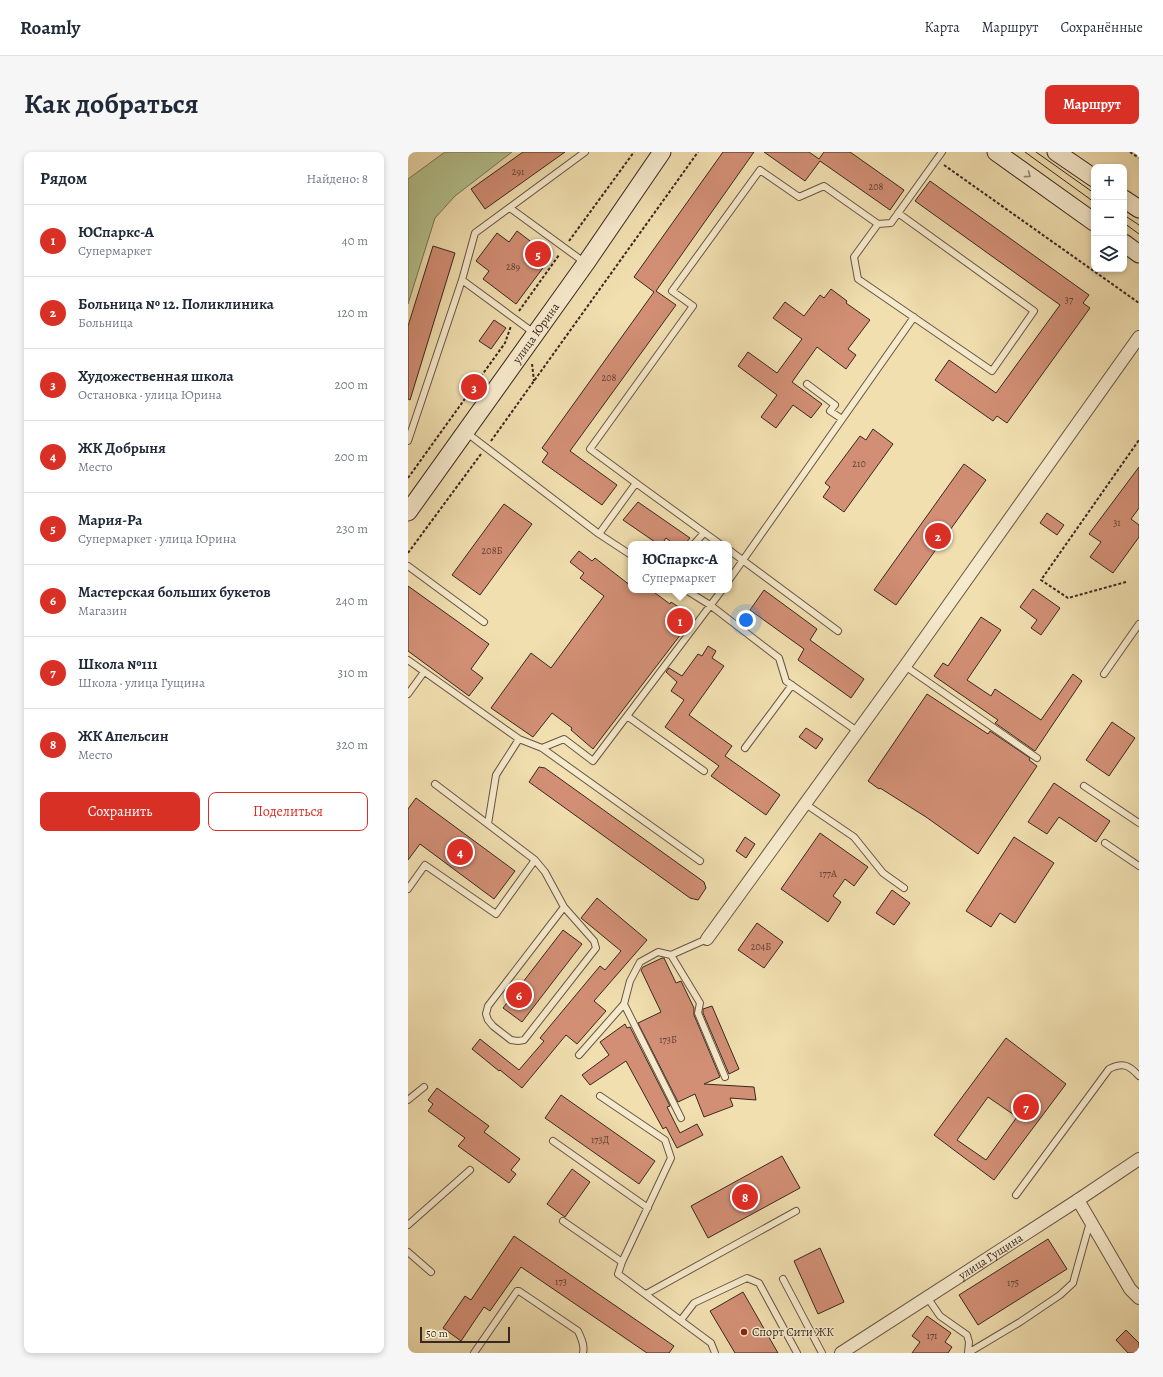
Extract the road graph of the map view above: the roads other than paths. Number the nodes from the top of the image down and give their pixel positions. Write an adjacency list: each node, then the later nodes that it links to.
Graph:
1 (585, 152): 8 (lane)
2 (662, 152): 15 (main road, улица Юрина)
3 (942, 152): 10 (lane)
4 (996, 152): 11 (main road, one-way to 11)
5 (1064, 154): 6 (main road)
6 (1091, 176)
7 (1126, 200): 9 (main road)
8 (510, 208): 15 (lane); 16 (lane)
9 (1139, 209)
10 (898, 213): 12 (lane); 17 (lane)
11 (1091, 220)
12 (878, 224): 17 (lane); 24 (lane)
13 (1127, 245): 14 (main road)
14 (1139, 254)
15 (586, 263): 18 (main road, улица Юрина)
16 (462, 280): 18 (lane); 23 (lane)
17 (914, 317): 21 (lane)
18 (535, 334): 22 (main road, улица Юрина)
19 (1139, 337): 42 (street)
20 (807, 384): 21 (lane)
21 (842, 419): 32 (lane)
22 (466, 432): 25 (main road, улица Юрина); 27 (lane)
23 (408, 441)
24 (636, 483): 26 (lane); 27 (lane)
25 (410, 504)
26 (704, 532): 28 (lane); 29 (lane)
27 (599, 534): 31 (lane)
28 (696, 541)
29 (716, 541)
30 (732, 552): 32 (lane)
31 (628, 553)
32 (743, 560): 34 (lane); 40 (lane)
33 (408, 566): 38 (lane)
34 (732, 576)
35 (691, 593): 37 (lane)
36 (720, 593): 37 (lane)
37 (710, 605): 45 (lane); 47 (lane)
38 (484, 622)
39 (1139, 624): 44 (lane)
40 (838, 631)
41 (408, 660): 43 (lane)
42 (905, 666): 48 (street); 52 (lane)
43 (424, 672): 46 (lane); 49 (lane)
44 (1104, 674)
45 (792, 685): 48 (lane); 51 (lane)
46 (408, 694)
47 (627, 716): 50 (lane); 53 (lane)
48 (857, 731): 56 (street)
49 (519, 739): 50 (lane); 58 (lane)
50 (542, 748): 61 (lane)
51 (745, 748)
52 (1037, 758)
53 (704, 771)
54 (435, 784): 58 (lane)
55 (1084, 786): 57 (lane)
56 (804, 803): 63 (lane); 66 (street)
57 (1139, 823)
58 (488, 824): 60 (lane)
59 (1105, 843): 62 (lane)
60 (535, 860): 64 (lane); 65 (lane)
61 (700, 862)
62 (1139, 866)
63 (904, 888)
64 (408, 889)
65 (564, 907): 65 (lane)
66 (707, 939): 67 (lane)
67 (671, 955): 68 (lane); 71 (lane)
68 (624, 1004): 69 (lane); 75 (lane)
69 (579, 1055)
70 (1139, 1076): 79 (lane)
71 (725, 1077)
72 (424, 1087): 74 (lane)
73 (600, 1096): 81 (lane)
74 (408, 1100)
75 (681, 1118)
76 (553, 1141): 81 (lane)
77 (1139, 1159): 80 (street, улица Гущина)
78 (470, 1170): 85 (lane)
79 (1016, 1195)
80 (1078, 1200): 84 (street); 91 (street, улица Гущина)
81 (648, 1208): 87 (lane)
82 (796, 1211): 90 (lane)
83 (563, 1221): 87 (lane)
84 (1090, 1221): 92 (street); 100 (lane)
85 (408, 1225)
86 (408, 1252): 88 (lane)
87 (622, 1262): 90 (lane)
88 (431, 1272)
89 (782, 1279): 98 (lane)
90 (646, 1294): 93 (lane)
91 (927, 1298): 99 (street, улица Гущина); 100 (lane)
92 (1139, 1298)
93 (681, 1320): 96 (lane); 97 (lane)
94 (474, 1353): 95 (lane)
95 (583, 1353)
96 (715, 1353)
97 (797, 1353)
98 (822, 1353)
99 (841, 1353)
100 (968, 1353)

